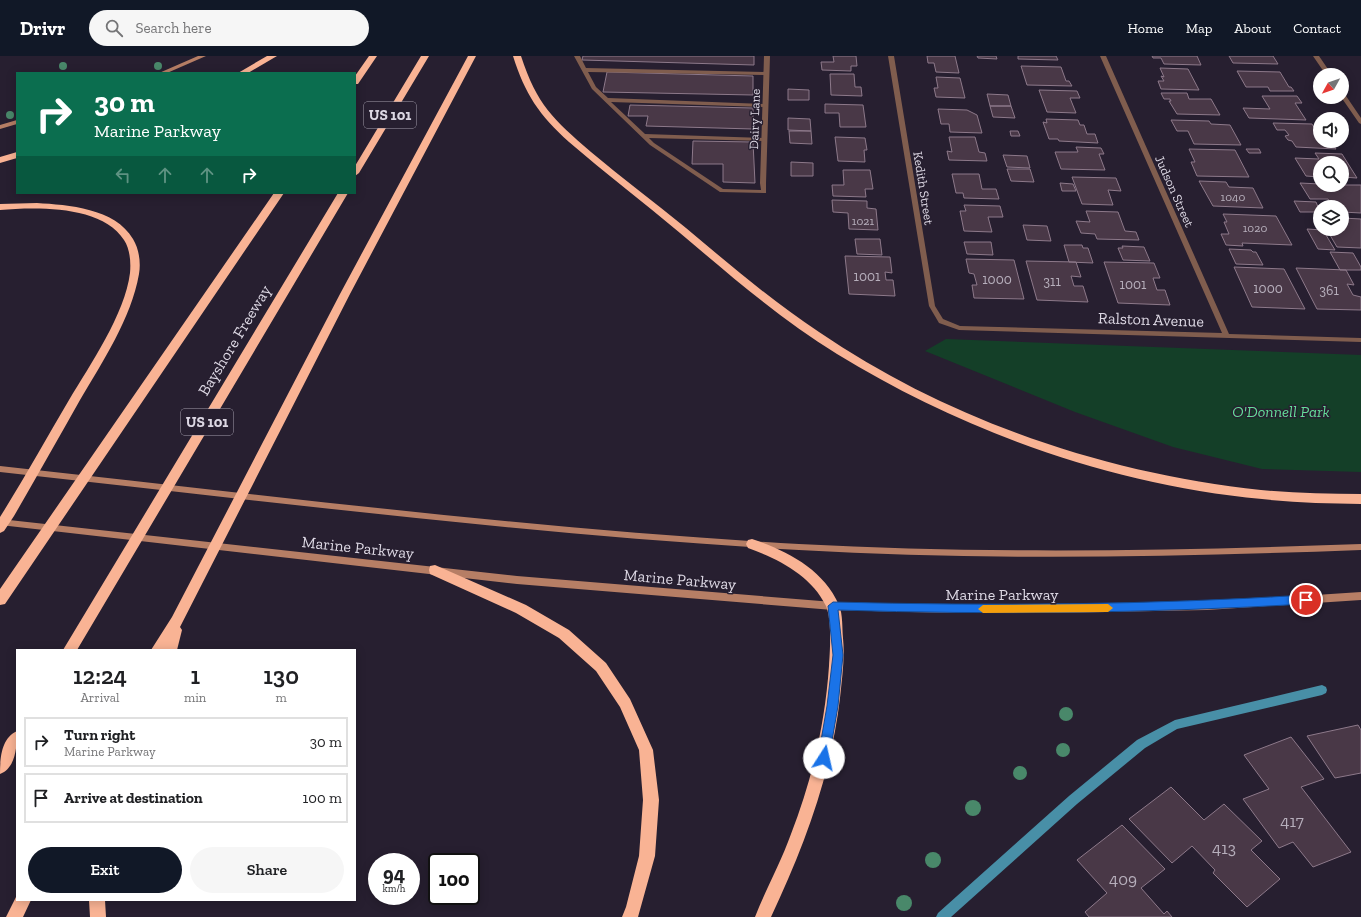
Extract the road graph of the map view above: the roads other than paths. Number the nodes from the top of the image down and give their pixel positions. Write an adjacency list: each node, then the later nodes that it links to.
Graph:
1 (203, 56): 14 (main road)
2 (273, 56): 15 (highway)
3 (373, 56): 17 (highway, US 101)
4 (425, 56): 28 (highway, US 101)
5 (472, 56): 45 (highway)
6 (517, 56): 36 (highway)
7 (577, 56): 13 (street)
8 (767, 56): 16 (street, Dairy Lane)
9 (891, 56): 32 (street, Kedith Street)
10 (1103, 56): 33 (street, Judson Street)
11 (1316, 56): 12 (street)
12 (1324, 68)
13 (585, 70): 16 (street); 18 (street)
14 (164, 72)
15 (244, 72)
16 (766, 73): 20 (street, Dairy Lane)
17 (356, 81)
18 (607, 100): 20 (street); 24 (street)
19 (1349, 104): 22 (street)
20 (765, 105): 25 (street, Dairy Lane)
21 (16, 122): 23 (main road)
22 (1361, 122)
23 (0, 127)
24 (644, 136): 25 (street); 25 (street, Dairy Lane)
25 (764, 139)
26 (16, 155): 27 (highway)
27 (0, 160)
28 (356, 171)
29 (278, 194): 43 (highway)
30 (342, 194): 46 (highway, Bayshore Freeway / US 101)
31 (0, 207): 38 (highway)
32 (941, 321): 33 (street, Ralston Avenue)
33 (1226, 335): 34 (street, Ralston Avenue)
34 (1361, 340)
35 (0, 469): 39 (main road)
36 (1361, 499)
37 (0, 522): 41 (main road, Marine Parkway)
38 (0, 528)
39 (752, 544): 40 (main road); 44 (highway)
40 (1361, 547)
41 (435, 570): 44 (main road, Marine Parkway); 55 (highway)
42 (1361, 596): 44 (main road, Marine Parkway)
43 (0, 600)
44 (833, 606): 56 (highway)
45 (177, 621): 47 (highway); 48 (highway)
46 (71, 649)
47 (159, 649)
48 (170, 649)
49 (16, 740): 50 (highway)
50 (0, 767)
51 (22, 901): 53 (highway)
52 (97, 901): 54 (highway)
53 (14, 917)
54 (98, 917)
55 (630, 917)
56 (763, 917)

